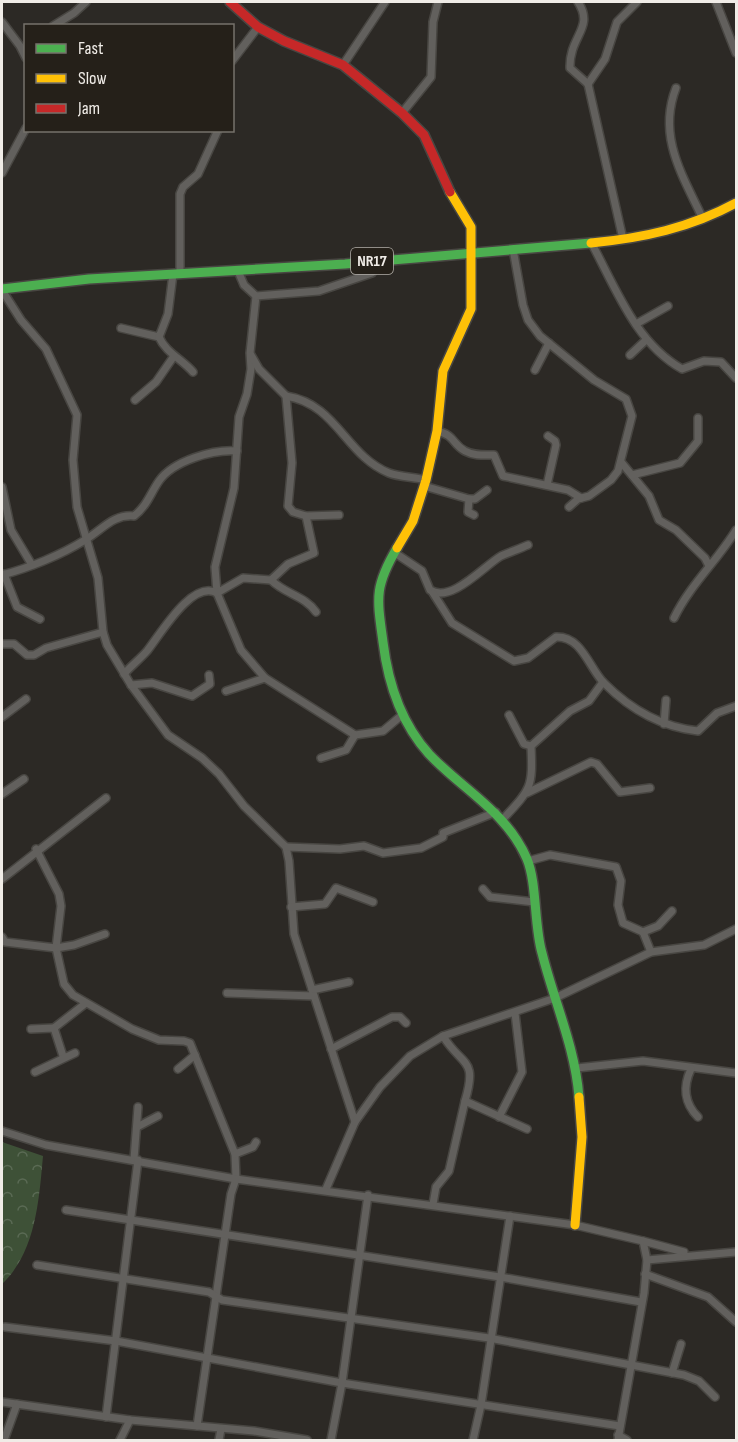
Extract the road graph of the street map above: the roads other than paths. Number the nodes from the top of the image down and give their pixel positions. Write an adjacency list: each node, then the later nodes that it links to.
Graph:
1 (86, 2): 9 (street)
2 (230, 2): 10 (street)
3 (385, 2): 14 (street)
4 (438, 2): 17 (street)
5 (578, 2): 15 (street)
6 (637, 2): 15 (street)
7 (716, 2): 12 (street)
8 (2, 22): 11 (street)
9 (55, 24)
10 (258, 27): 13 (street); 14 (street)
11 (23, 44)
12 (736, 53)
13 (234, 58)
14 (343, 65): 17 (street)
15 (588, 84): 23 (street)
16 (676, 88): 22 (street)
17 (402, 113): 26 (street)
18 (24, 132): 20 (street)
19 (217, 132): 29 (street)
20 (2, 173)
21 (736, 202): 22 (street, NR17)
22 (703, 219): 23 (street, NR17)
23 (623, 239): 24 (street, NR17)
24 (592, 244): 25 (street, NR17); 33 (street)
25 (513, 249): 26 (street, NR17); 37 (street)
26 (472, 253): 27 (street, NR17); 47 (street)
27 (372, 261): 28 (street, NR17); 31 (street)
28 (238, 271): 29 (street, NR17); 31 (street)
29 (177, 274): 30 (street, NR17); 35 (street)
30 (2, 290): 63 (street)
31 (256, 296): 38 (street)
32 (668, 306): 33 (street)
33 (636, 324): 36 (street)
34 (121, 328): 35 (street)
35 (159, 337): 40 (street)
36 (646, 340): 39 (street); 43 (street)
37 (549, 343): 41 (street); 50 (street)
38 (250, 353): 44 (street); 49 (street)
39 (630, 355)
40 (174, 356): 42 (street); 45 (street)
41 (535, 370)
42 (193, 372)
43 (736, 378)
44 (286, 396): 52 (street); 61 (street)
45 (135, 400)
46 (698, 418): 51 (street)
47 (437, 431): 52 (street); 53 (street)
48 (549, 436): 53 (street)
49 (237, 451): 63 (street); 70 (street)
50 (621, 462): 51 (street); 56 (street)
51 (632, 475): 67 (street)
52 (425, 483): 57 (street); 65 (street)
53 (547, 485): 56 (street)
54 (2, 487): 66 (street)
55 (487, 490): 57 (street)
56 (581, 498): 58 (street)
57 (469, 499): 60 (street)
58 (569, 507)
59 (339, 515): 61 (street)
60 (474, 515)
61 (306, 516): 69 (street)
62 (736, 530): 67 (street)
63 (85, 540): 66 (street); 75 (street)
64 (528, 545): 71 (street)
65 (395, 553): 71 (street); 86 (street)
66 (32, 565): 68 (street)
67 (709, 566): 73 (street)
68 (3, 574): 74 (street)
69 (271, 580): 70 (street); 72 (street)
70 (217, 593): 77 (street); 79 (street)
71 (434, 593): 80 (street)
72 (316, 612)
73 (675, 618)
74 (40, 619)
75 (103, 632): 76 (street); 77 (street)
76 (2, 644)
77 (124, 674): 81 (street)
78 (209, 675): 81 (street)
79 (265, 678): 82 (street); 90 (street)
80 (603, 682): 89 (street); 91 (street)
81 (131, 685): 99 (street)
82 (226, 692)
83 (26, 699): 88 (street)
84 (666, 700): 89 (street)
85 (736, 706): 89 (street)
86 (402, 715): 90 (street); 98 (street)
87 (509, 715): 91 (street)
88 (2, 717)
89 (663, 724)
90 (355, 735): 92 (street)
91 (531, 746): 95 (street)
92 (321, 758)
93 (24, 779): 96 (street)
94 (650, 788): 95 (street)
95 (527, 792): 98 (street)
96 (2, 794)
97 (106, 798): 100 (street)
98 (499, 816): 99 (street); 101 (street)
99 (286, 847): 106 (street)
100 (36, 849): 102 (street); 112 (street)
101 (528, 861): 105 (street); 109 (street)
102 (2, 879)
103 (483, 889): 105 (street)
104 (373, 902): 106 (street)
105 (534, 902): 117 (street)
106 (291, 907): 116 (street)
107 (672, 910): 109 (street)
108 (736, 929): 113 (street)
109 (643, 932): 113 (street)
110 (105, 934): 112 (street)
111 (2, 937): 112 (street)
112 (56, 948): 118 (street)
113 (651, 952): 117 (street)
114 (349, 982): 116 (street)
115 (227, 993): 116 (street)
116 (313, 993): 124 (street)
117 (555, 998): 119 (street); 128 (street)
118 (86, 1003): 121 (street); 126 (street)
119 (515, 1014): 123 (street); 136 (street)
120 (406, 1023): 124 (street)
121 (54, 1028): 122 (street); 127 (street)
122 (31, 1029)
123 (443, 1036): 133 (street); 138 (street)
124 (331, 1049): 138 (street)
125 (75, 1053): 127 (street)
126 (195, 1055): 129 (street); 143 (street)
127 (63, 1056): 131 (street)
128 (578, 1068): 130 (street); 152 (street)
129 (178, 1069)
130 (691, 1069): 132 (street); 137 (street)
131 (35, 1072)
132 (736, 1072)
133 (465, 1101): 136 (street); 148 (street)
134 (138, 1107): 139 (street)
135 (158, 1116): 139 (street)
136 (499, 1117): 140 (street)
137 (698, 1117)
138 (355, 1122): 146 (street)
139 (137, 1127): 144 (street)
140 (527, 1129)
141 (2, 1131): 144 (street)
142 (256, 1142): 143 (street)
143 (235, 1154): 145 (street)
144 (136, 1160): 145 (street); 151 (street)
145 (236, 1179): 146 (street); 153 (street)
146 (326, 1189): 147 (street)
147 (368, 1195): 148 (street); 157 (street)
148 (433, 1204): 150 (street)
149 (66, 1210): 151 (street)
150 (510, 1216): 152 (street); 161 (street)
151 (130, 1221): 153 (street); 162 (street)
152 (575, 1225): 154 (street)
153 (225, 1236): 157 (street); 163 (street)
154 (643, 1241): 156 (street); 158 (street)
155 (736, 1252): 156 (street)
156 (695, 1254): 158 (street)
157 (359, 1257): 161 (street); 165 (street)
158 (647, 1260): 160 (street)
159 (37, 1265): 162 (street)
160 (645, 1274): 164 (street); 166 (street)
161 (500, 1277): 164 (street); 168 (street)
162 (123, 1279): 163 (street); 169 (street)
163 (216, 1297): 165 (street); 171 (street)
164 (642, 1302): 172 (street)
165 (351, 1320): 168 (street); 174 (street)
166 (736, 1322)
167 (5, 1327): 169 (street)
168 (489, 1338): 172 (street); 178 (street)
169 (116, 1341): 171 (street); 179 (street)
170 (681, 1344): 173 (street)
171 (206, 1357): 174 (street); 181 (street)
172 (630, 1365): 173 (street); 182 (street)
173 (672, 1373): 175 (street)
174 (342, 1383): 178 (street); 189 (street)
175 (715, 1397)
176 (2, 1402): 177 (street)
177 (17, 1404): 179 (street); 185 (street)
178 (481, 1405): 182 (street); 190 (street)
179 (106, 1417): 180 (street)
180 (130, 1420): 181 (street); 186 (street)
181 (197, 1426): 183 (street)
182 (620, 1426): 184 (street)
183 (221, 1429): 187 (street); 188 (street)
184 (618, 1438): 191 (street)
185 (4, 1440)
186 (120, 1440)
187 (219, 1440)
188 (307, 1440)
189 (331, 1440)
190 (473, 1440)
191 (627, 1440)

